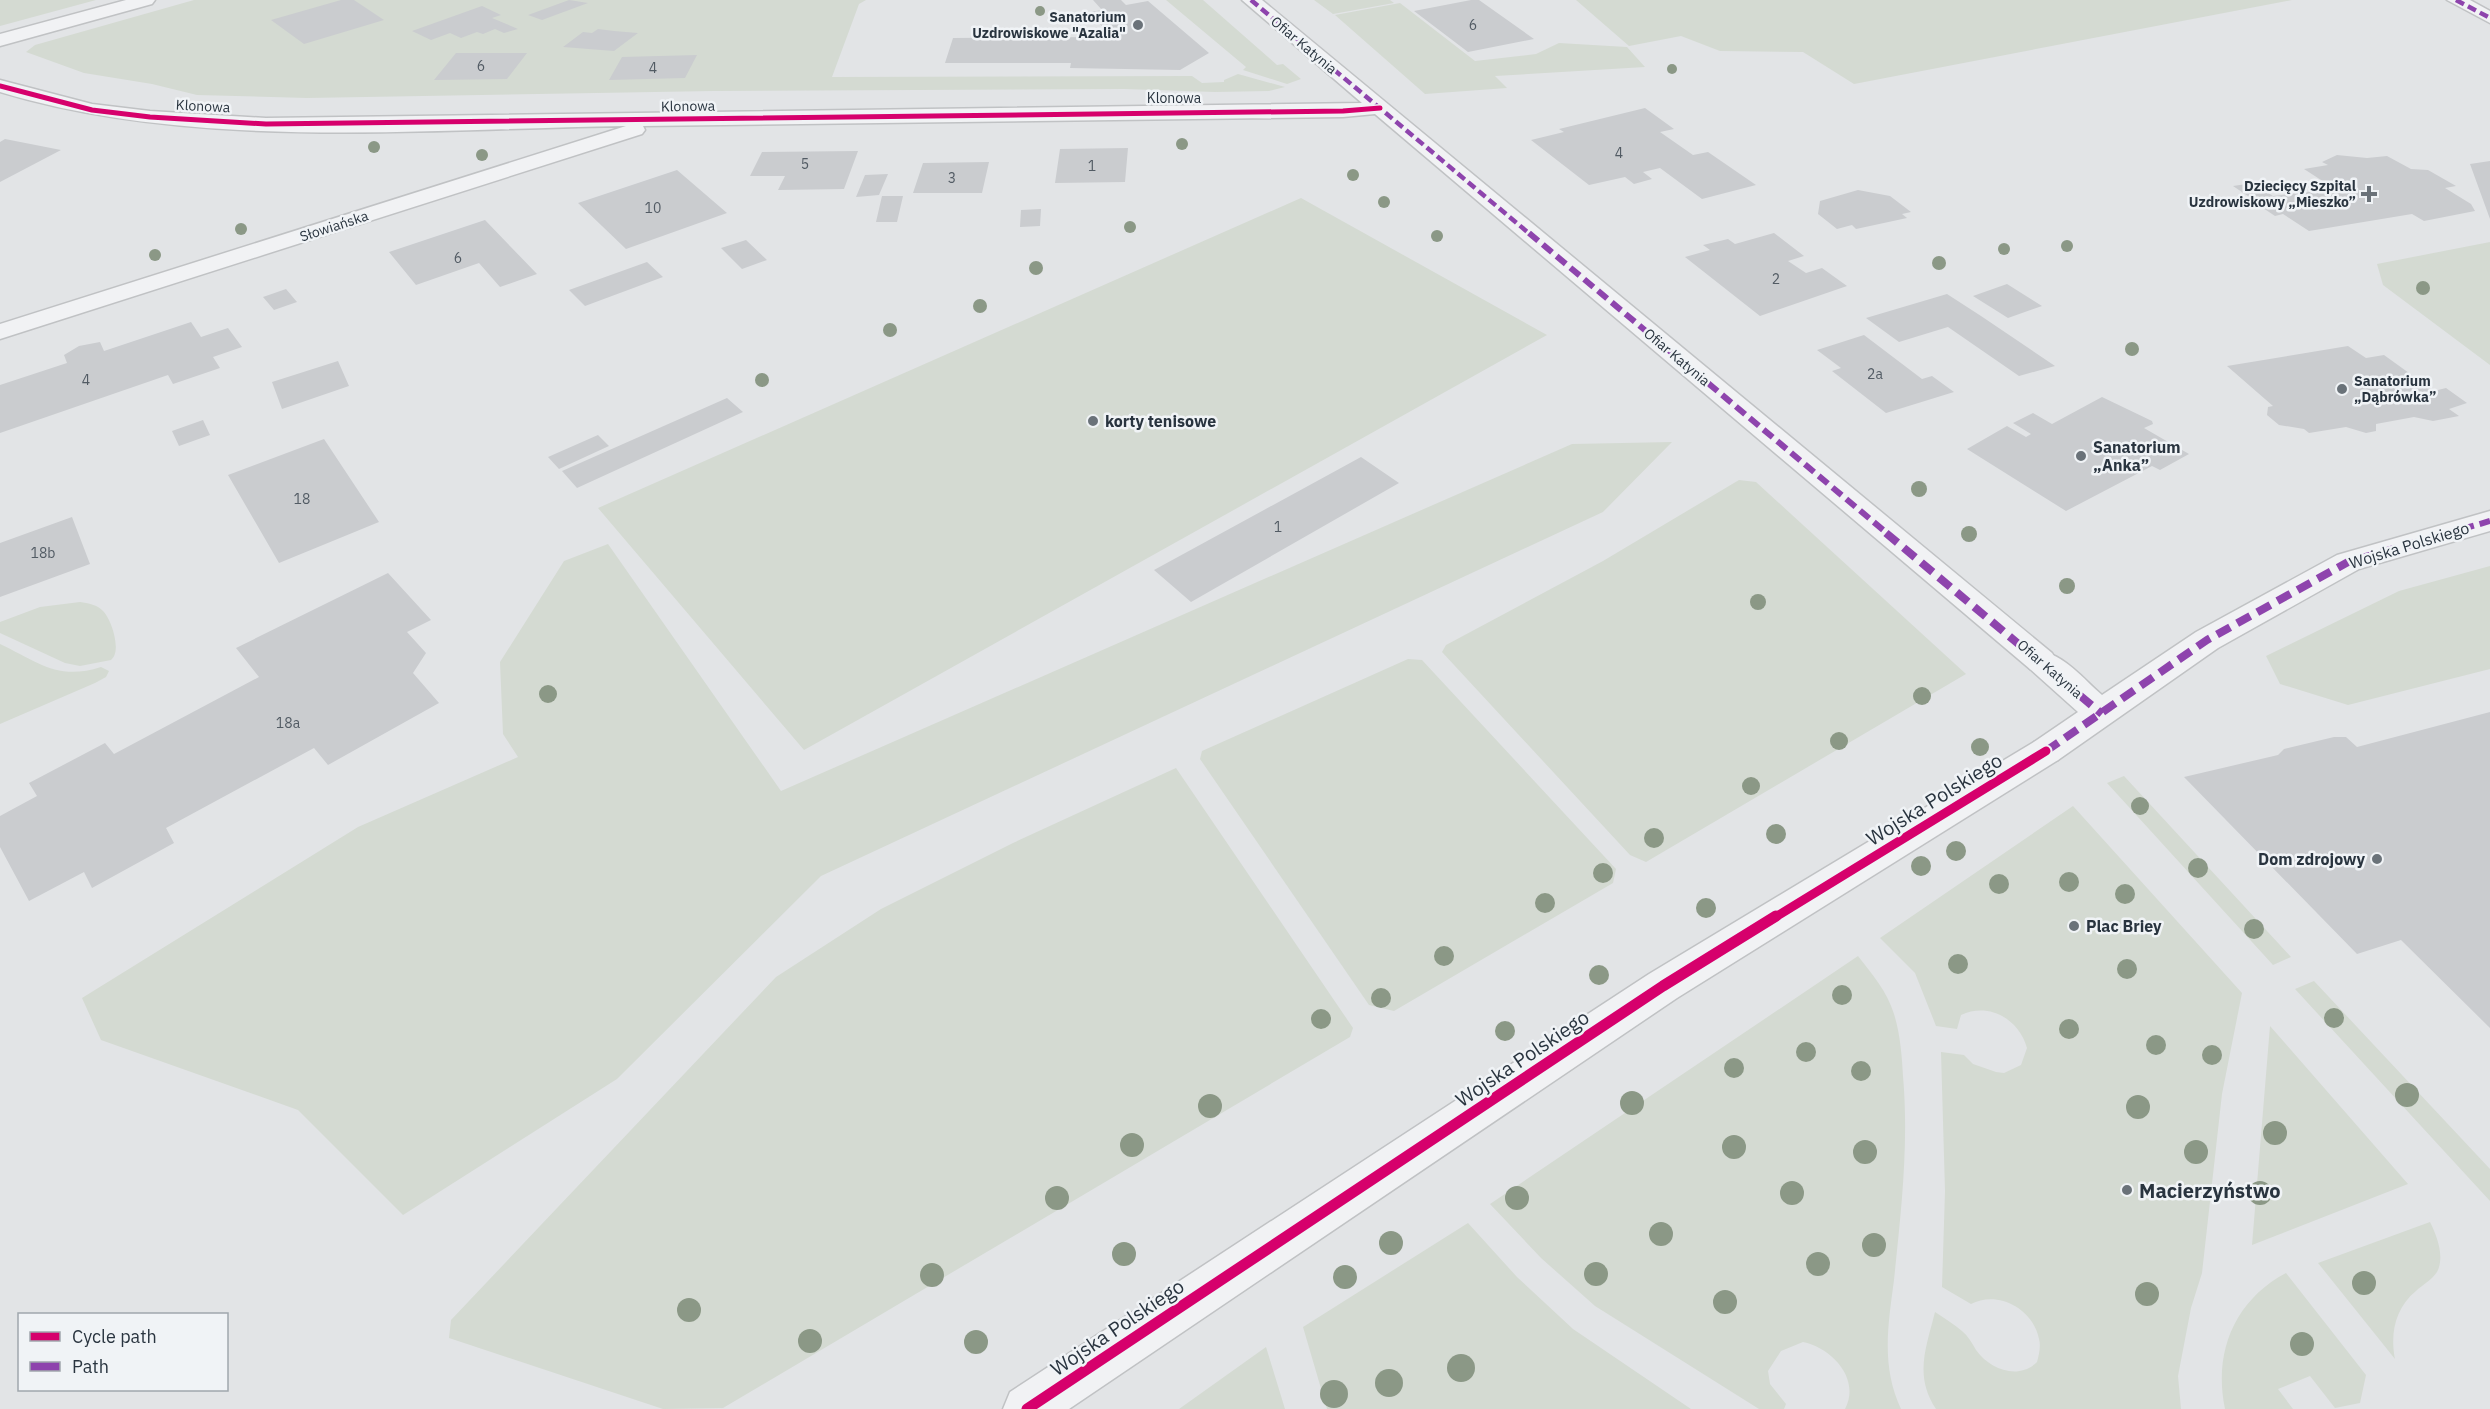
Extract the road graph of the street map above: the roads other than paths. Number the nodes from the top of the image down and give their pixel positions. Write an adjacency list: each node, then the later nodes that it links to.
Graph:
1 (146, 0): 5 (street)
2 (1251, 0): 7 (street, Ofiar Katynia)
3 (2456, 0): 4 (street)
4 (2490, 18)
5 (0, 40)
6 (0, 86): 8 (street, Klonowa)
7 (1380, 108): 8 (street, Klonowa); 11 (street, Ofiar Katynia)
8 (668, 120): 9 (street, Słowiańska)
9 (0, 332)
10 (2490, 521): 11 (street, Wojska Polskiego)
11 (2102, 714): 12 (street, Wojska Polskiego)
12 (1027, 1409)

